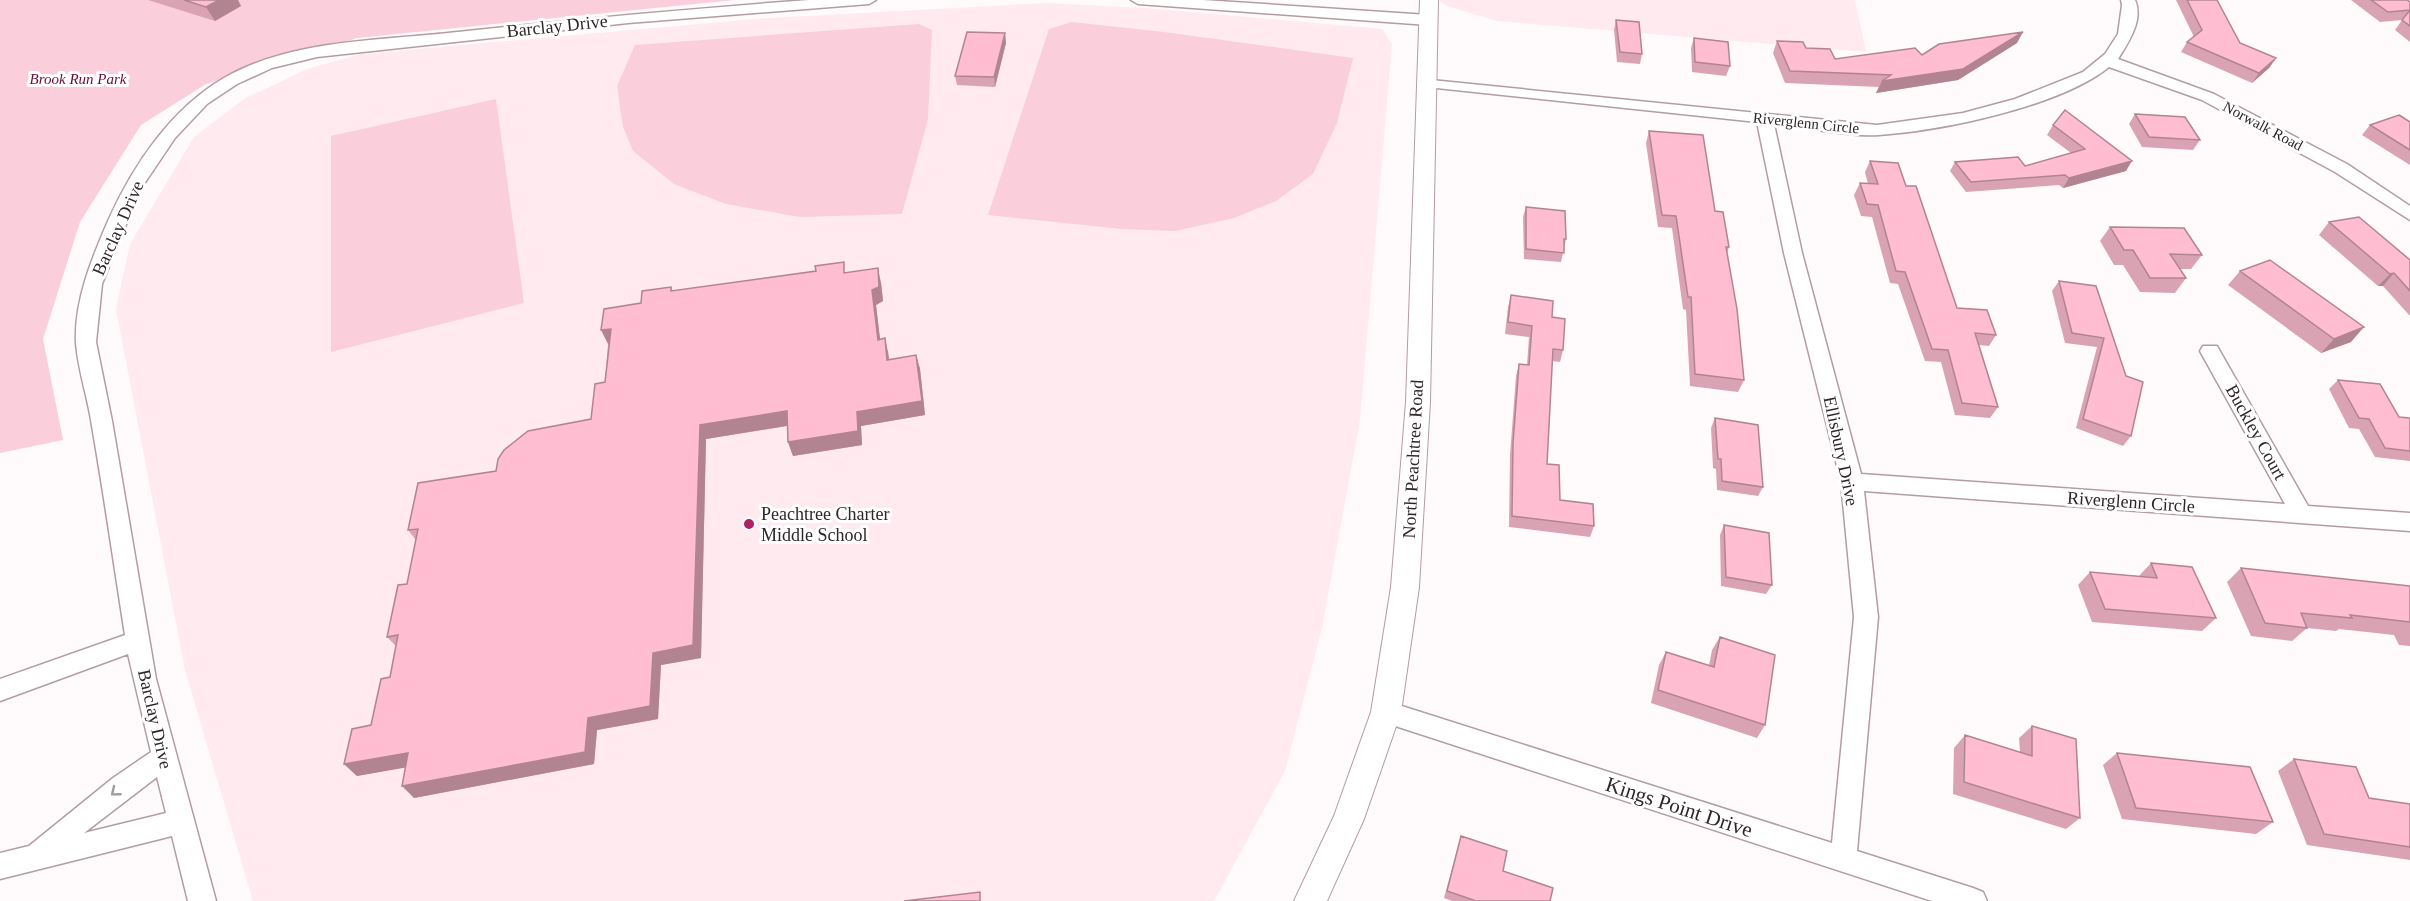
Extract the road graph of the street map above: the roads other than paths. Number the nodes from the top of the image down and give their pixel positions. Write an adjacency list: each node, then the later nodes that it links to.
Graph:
1 (869, 0): 13 (street, Barclay Drive)
2 (1138, 0): 4 (street)
3 (2128, 0): 5 (street, Riverglenn Circle)
4 (1429, 10): 6 (street, North Peachtree Road)
5 (2106, 60): 7 (street, Riverglenn Circle); 8 (street, Norwalk Road)
6 (1427, 82): 7 (street, Riverglenn Circle); 15 (street, North Peachtree Road)
7 (1765, 120): 10 (street, Ellisbury Drive)
8 (2410, 214)
9 (2210, 351): 11 (street, Buckley Court)
10 (1852, 482): 11 (street, Riverglenn Circle); 19 (street, Ellisbury Drive)
11 (2301, 514): 12 (street, Riverglenn Circle)
12 (2410, 522)
13 (138, 640): 14 (street); 16 (street, Barclay Drive)
14 (0, 690)
15 (1386, 712): 19 (street, Kings Point Drive); 22 (street, North Peachtree Road)
16 (163, 758): 17 (street, Barclay Drive); 18 (street, one-way to 18)
17 (180, 822): 18 (street); 21 (street, Barclay Drive)
18 (36, 855): 20 (street)
19 (1843, 861): 23 (street, Kings Point Drive)
20 (0, 866)
21 (202, 901)
22 (1310, 901)
23 (1972, 901)

